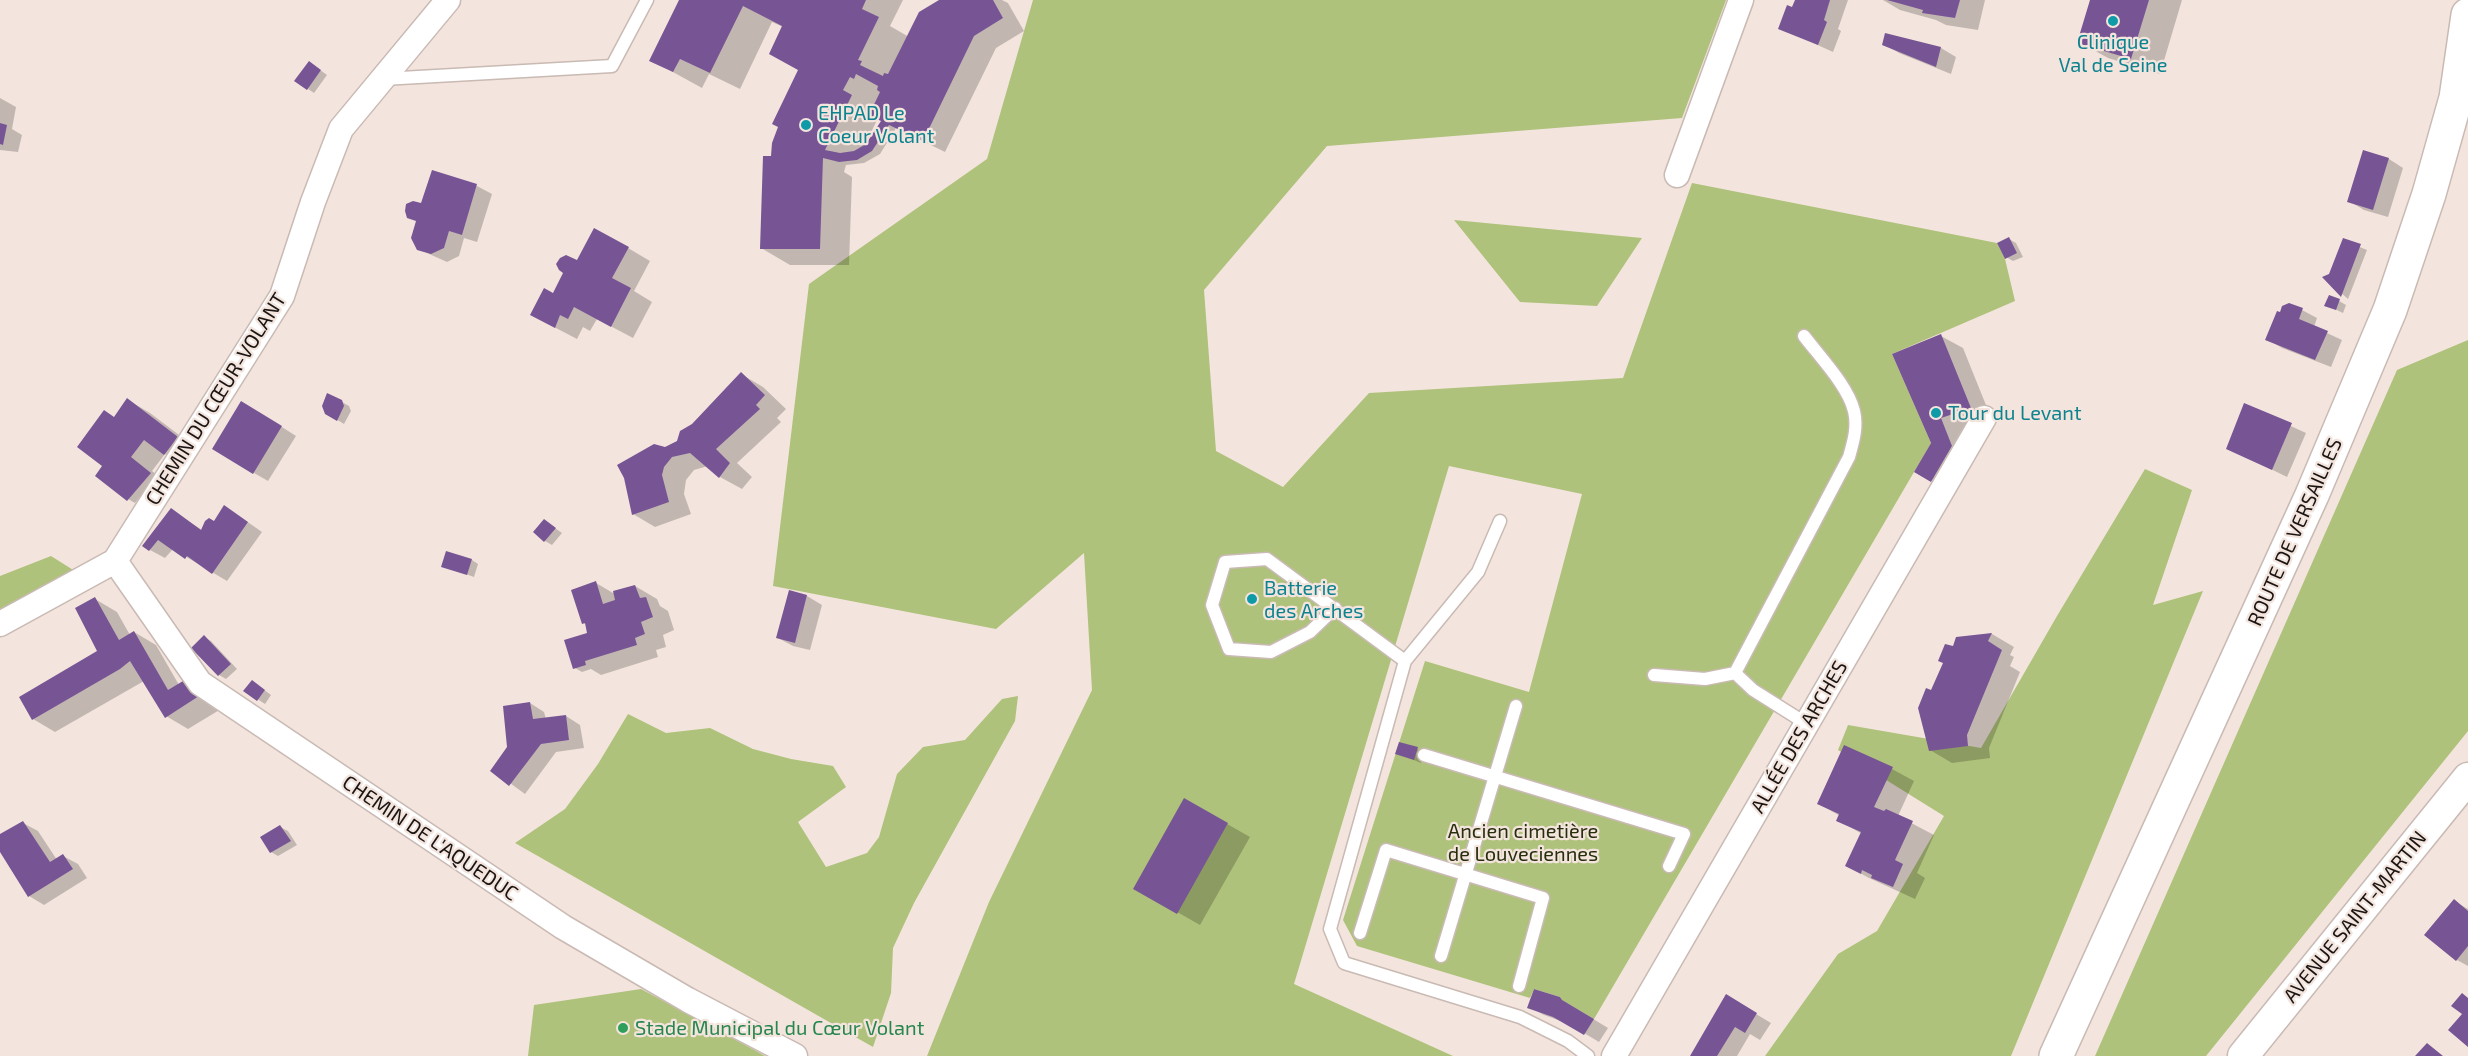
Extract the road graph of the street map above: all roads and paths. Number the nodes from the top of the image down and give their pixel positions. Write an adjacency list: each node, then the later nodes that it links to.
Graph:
1 (448, 0): 5 (street, CHEMIN DU CŒUR-VOLANT)
2 (647, 0): 5 (lane)
3 (1741, 0): 6 (street)
4 (2468, 15): 26 (main road, ROUTE DE VERSAILLES)
5 (382, 80): 10 (street, CHEMIN DU CŒUR-VOLANT)
6 (1677, 175)
7 (1804, 336): 14 (lane)
8 (1984, 418): 17 (street, ALLÉE DES ARCHES)
9 (1500, 521): 13 (lane)
10 (115, 561): 12 (street, CHEMIN DU CŒUR-VOLANT); 27 (street, CHEMIN DE L'AQUEDUC)
11 (1335, 608): 11 (lane); 13 (lane)
12 (0, 624)
13 (1405, 661): 28 (lane)
14 (1735, 673): 15 (lane); 17 (lane)
15 (1654, 675)
16 (1516, 706): 19 (lane)
17 (1807, 724): 29 (street, ALLÉE DES ARCHES)
18 (1424, 755): 19 (lane)
19 (1495, 777): 21 (lane); 22 (lane)
20 (2468, 778): 30 (street, AVENUE SAINT-MARTIN)
21 (1669, 866)
22 (1465, 875): 23 (lane); 24 (lane); 25 (lane)
23 (1360, 933)
24 (1441, 956)
25 (1519, 986)
26 (2062, 1048)
27 (795, 1056)
28 (1588, 1056)
29 (1614, 1056)
30 (2243, 1056)

